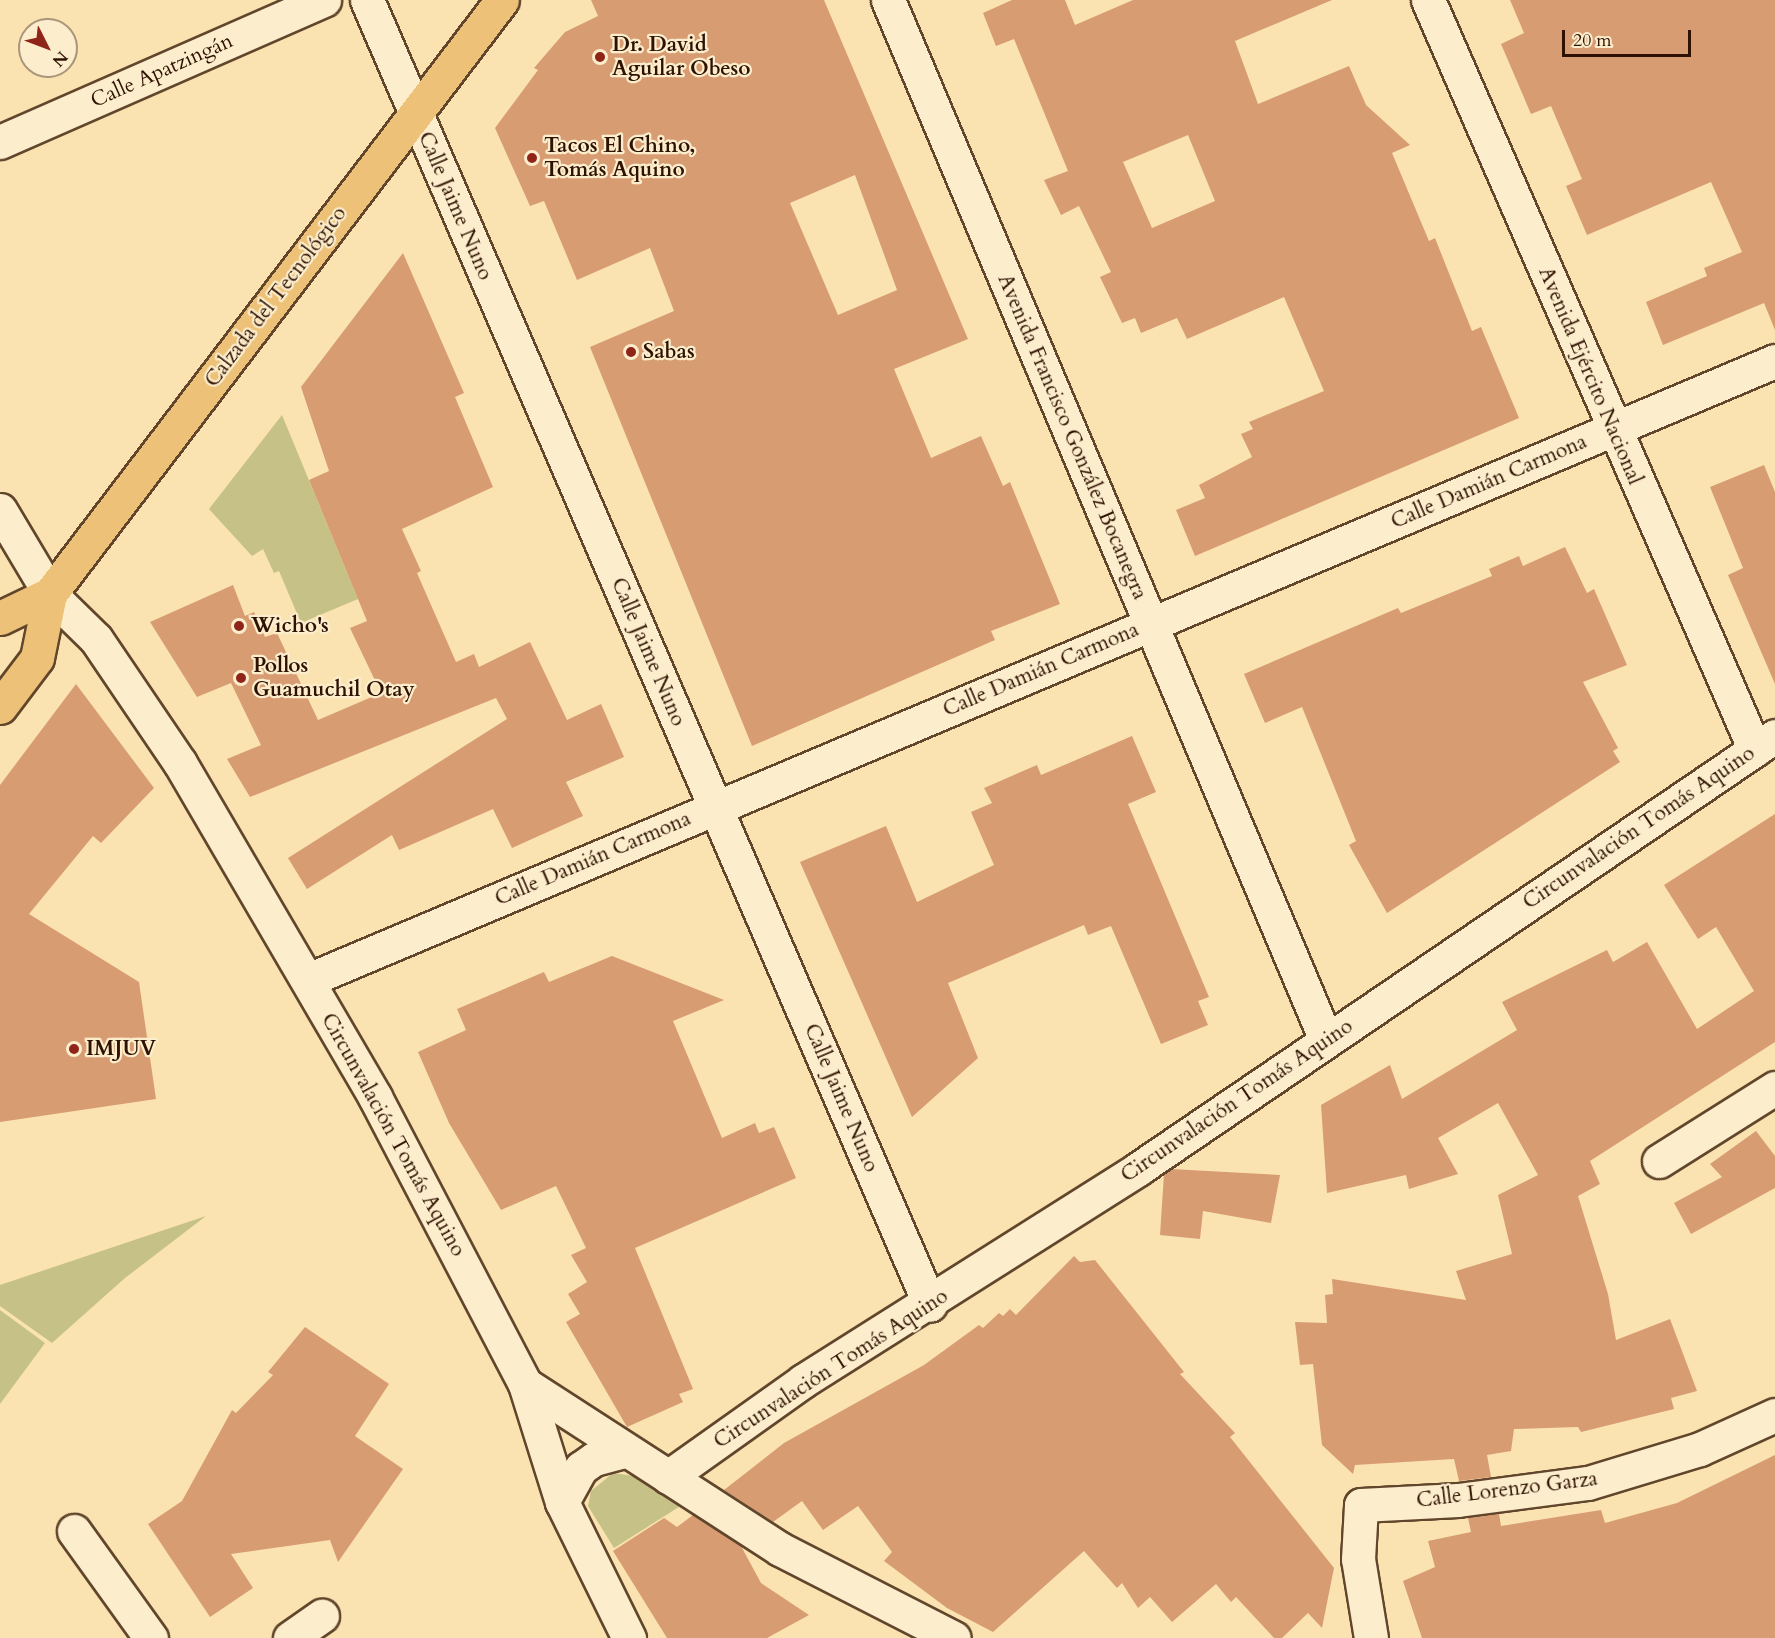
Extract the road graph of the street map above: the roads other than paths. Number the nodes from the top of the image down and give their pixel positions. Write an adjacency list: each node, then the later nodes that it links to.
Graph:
1 (324, 0): 7 (street, Calle Apatzingán)
2 (367, 0): 6 (street, Calle Jaime Nuno)
3 (502, 0): 6 (main road, Calzada del Tecnológico)
4 (888, 0): 13 (street, Avenida Francisco González Bocanegra)
5 (1428, 0): 9 (street, Avenida Ejército Nacional)
6 (415, 114): 11 (main road, Calzada del Tecnológico); 16 (street, Calle Jaime Nuno)
7 (0, 142)
8 (1775, 361): 9 (street, Calle Damián Carmona)
9 (1612, 430): 13 (street, Calle Damián Carmona); 15 (street, Avenida Ejército Nacional)
10 (0, 510): 11 (street, Circunvalación Tomás Aquino)
11 (50, 594): 12 (main road, Calzada del Tecnológico); 14 (main road, Calzada del Tecnológico); 17 (street, Circunvalación Tomás Aquino)
12 (0, 618)
13 (1150, 624): 16 (street, Calle Damián Carmona); 18 (street, Avenida Francisco González Bocanegra)
14 (0, 707)
15 (1765, 743): 18 (street, Circunvalación Tomás Aquino)
16 (715, 808): 17 (street, Calle Damián Carmona); 21 (street, Calle Jaime Nuno)
17 (308, 980): 22 (street, Circunvalación Tomás Aquino)
18 (1326, 1040): 21 (street, Circunvalación Tomás Aquino)
19 (1775, 1088): 20 (street)
20 (1659, 1161)
21 (930, 1305): 25 (street, Circunvalación Tomás Aquino)
22 (525, 1384): 24 (street, Circunvalación Tomás Aquino); 26 (street)
23 (1775, 1415): 33 (street, Calle Lorenzo Garza)
24 (624, 1451): 25 (street, Circunvalación Tomás Aquino); 26 (street)
25 (668, 1477): 32 (street)
26 (562, 1502): 31 (street)
27 (74, 1531): 29 (street)
28 (322, 1616): 30 (street)
29 (151, 1638)
30 (290, 1638)
31 (629, 1638)
32 (954, 1638)
33 (1371, 1638)

